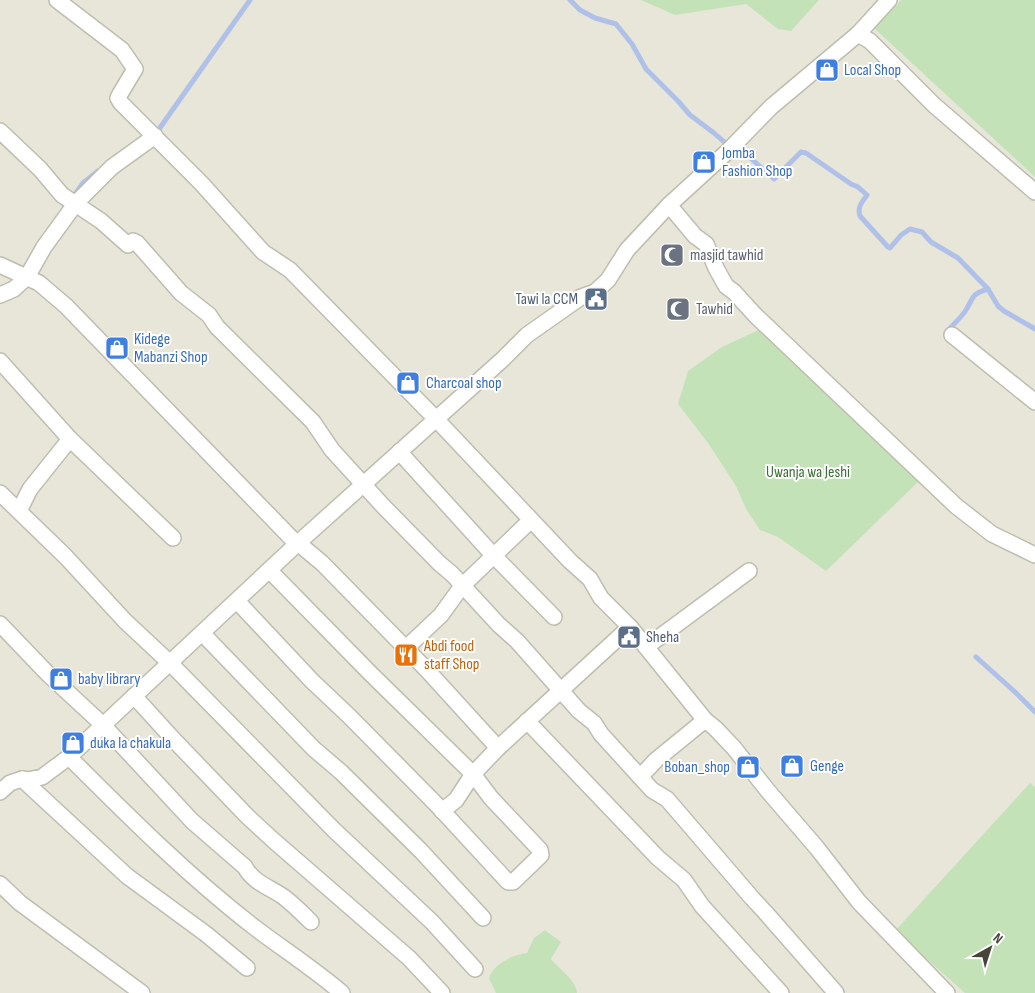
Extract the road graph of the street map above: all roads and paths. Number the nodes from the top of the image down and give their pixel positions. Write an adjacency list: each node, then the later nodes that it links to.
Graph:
1 (57, 0): 5 (street)
2 (889, 0): 3 (street)
3 (858, 34): 6 (street); 8 (street)
4 (0, 131): 7 (street)
5 (152, 133): 7 (street); 15 (street)
6 (1035, 192)
7 (76, 203): 10 (street); 18 (street)
8 (669, 205): 15 (street); 25 (street)
9 (0, 265): 10 (street)
10 (27, 277): 11 (street); 23 (street)
11 (0, 296)
12 (952, 335): 14 (street)
13 (0, 361): 16 (street)
14 (1035, 402)
15 (436, 419): 17 (street); 21 (street)
16 (70, 439): 20 (street); 22 (street)
17 (400, 451): 18 (street); 24 (street)
18 (364, 484): 23 (street); 28 (street)
19 (0, 493): 20 (street)
20 (19, 511): 36 (street)
21 (530, 520): 24 (street); 32 (street)
22 (173, 538)
23 (298, 544): 26 (street); 35 (street)
24 (493, 554): 28 (street); 30 (street)
25 (1035, 555)
26 (269, 570): 29 (street); 44 (street)
27 (749, 571): 34 (street)
28 (462, 586): 35 (street); 37 (street)
29 (237, 602): 33 (street); 48 (street)
30 (554, 617)
31 (0, 624): 41 (street)
32 (630, 627): 34 (street); 37 (street)
33 (202, 632): 36 (street); 50 (street)
34 (646, 647): 39 (street)
35 (405, 649): 42 (street)
36 (170, 662): 38 (street); 53 (street)
37 (561, 690): 40 (street); 45 (street)
38 (134, 696): 41 (street); 56 (street)
39 (705, 720): 45 (street); 59 (street)
40 (527, 721): 42 (street); 57 (street)
41 (103, 725): 43 (street); 51 (street)
42 (498, 748): 44 (street)
43 (69, 756): 46 (street); 55 (street)
44 (473, 774): 48 (street); 48 (street)
45 (640, 777): 58 (street)
46 (22, 779): 47 (street); 52 (street)
47 (0, 792)
48 (442, 811)
49 (0, 884): 54 (street)
50 (483, 918)
51 (311, 922)
52 (247, 968)
53 (475, 969)
54 (142, 993)
55 (342, 993)
56 (442, 993)
57 (780, 993)
58 (836, 993)
59 (947, 993)

